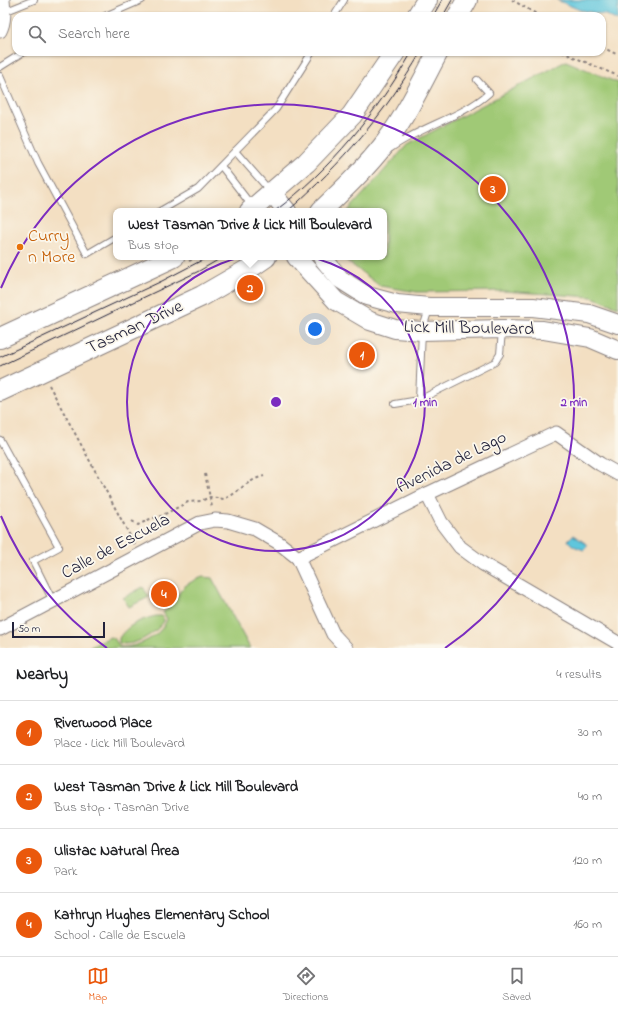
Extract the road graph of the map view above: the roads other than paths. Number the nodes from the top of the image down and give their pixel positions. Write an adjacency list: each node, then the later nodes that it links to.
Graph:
1 (34, 0): 6 (lane)
2 (142, 0): 7 (lane)
3 (344, 0): 8 (lane)
4 (427, 0): 9 (main road)
5 (467, 0): 10 (main road)
6 (3, 6): 11 (street)
7 (114, 12)
8 (336, 12)
9 (420, 12)
10 (460, 12)
11 (0, 31)
12 (18, 56): 16 (lane)
13 (309, 56): 19 (lane)
14 (392, 56): 22 (main road)
15 (436, 56): 21 (main road)
16 (0, 67)
17 (0, 76): 28 (lane)
18 (477, 80): 21 (lane)
19 (235, 151): 20 (lane); 22 (lane)
20 (220, 166): 23 (lane); 24 (lane)
21 (365, 166): 27 (main road)
22 (272, 193): 25 (main road); 26 (main road)
23 (165, 208)
24 (252, 208)
25 (255, 208)
26 (284, 208)
27 (324, 208)
28 (113, 239)
29 (168, 260): 37 (main road)
30 (262, 260): 39 (main road, Tasman Drive)
31 (299, 260): 36 (main road, Lick Mill Boulevard)
32 (324, 260): 33 (main road, Lick Mill Boulevard)
33 (429, 307): 34 (main road, Lick Mill Boulevard); 36 (lane)
34 (618, 324)
35 (502, 329): 36 (main road, Lick Mill Boulevard); 38 (main road, Lick Mill Boulevard); 40 (lane)
36 (422, 332): 40 (lane)
37 (0, 338)
38 (618, 350)
39 (0, 391)
40 (419, 400): 41 (lane)
41 (395, 404)
42 (0, 440): 46 (lane)
43 (618, 474): 44 (street, Avenida de Lago)
44 (427, 494): 45 (street, Avenida de Lago); 48 (street)
45 (298, 558): 46 (street, Calle de Escuela); 49 (street)
46 (53, 600): 47 (street, Calle de Escuela)
47 (0, 629)
48 (618, 643)
49 (346, 648)

